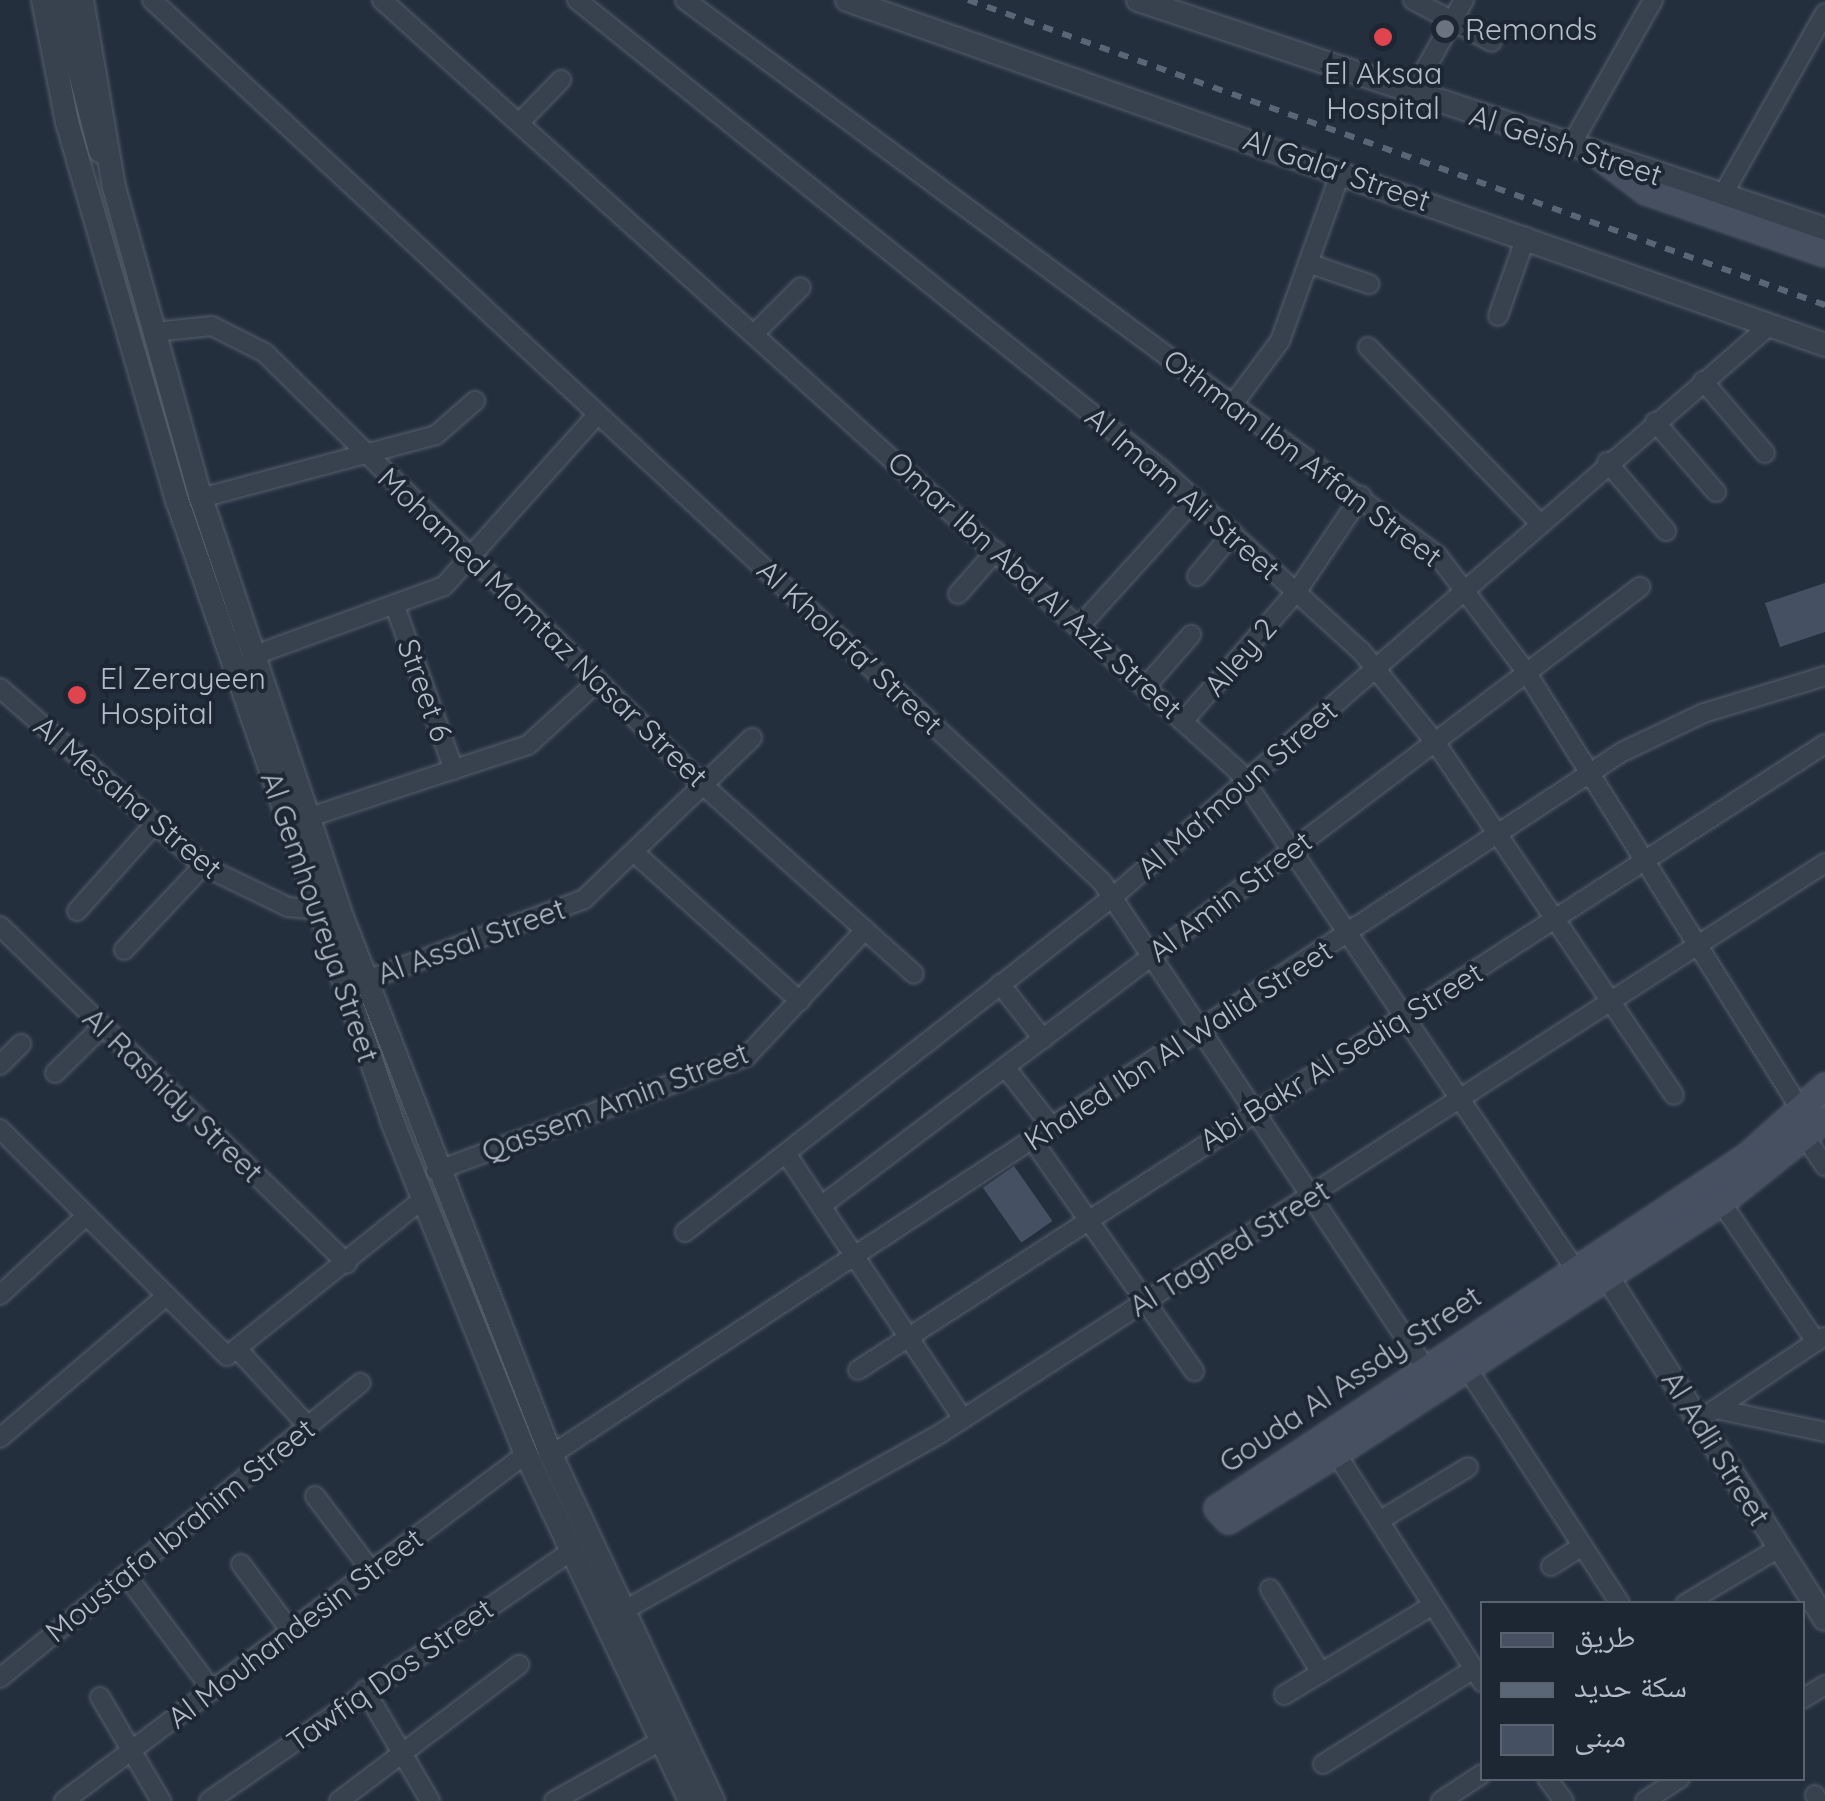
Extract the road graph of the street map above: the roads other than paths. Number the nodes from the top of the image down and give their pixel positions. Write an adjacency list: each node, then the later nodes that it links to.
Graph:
1 (42, 0): 82 (street, Al Gemhoureya Street)
2 (61, 0): 22 (street)
3 (82, 0): 22 (street, Al Gemhoureya Street)
4 (152, 0): 39 (street, Al Kholafa' Street)
5 (382, 0): 18 (street, Omar Ibn Abd Al Aziz Street)
6 (577, 0): 47 (street, Al Imam Ali Street)
7 (685, 0): 38 (street, Othman Ibn Affan Street)
8 (847, 0): 21 (street, Al Gala' Street)
9 (1138, 0): 17 (street, Al Geish Street)
10 (1413, 0): 14 (street)
11 (1464, 0): 14 (street)
12 (1654, 0): 19 (street)
13 (1825, 12): 23 (street)
14 (1452, 22): 15 (street); 17 (street)
15 (1492, 42)
16 (561, 80): 18 (street)
17 (1412, 93): 19 (street, Al Geish Street)
18 (520, 122): 33 (street, Omar Ibn Abd Al Aziz Street)
19 (1570, 147): 20 (street, Al Geish Street)
20 (1602, 158): 23 (street, Al Geish Street); 26 (main road)
21 (1341, 172): 25 (street, Al Gala' Street); 27 (street)
22 (114, 187): 32 (street, Al Gemhoureya Street)
23 (1722, 196): 24 (street, Al Geish Street)
24 (1825, 230)
25 (1526, 237): 30 (street); 31 (street, Al Gala' Street)
26 (1825, 253)
27 (1308, 263): 28 (street); 38 (street)
28 (1369, 284)
29 (801, 287): 33 (street)
30 (1498, 316)
31 (1771, 324): 34 (street, Al Gala' Street); 36 (street, Al Ma'moun Street)
32 (154, 332): 42 (street, Mohamed Momtaz Nasar Street); 46 (street, Al Gemhoureya Street)
33 (754, 334): 51 (street, Omar Ibn Abd Al Aziz Street)
34 (1825, 345)
35 (1368, 347): 48 (street)
36 (1703, 382): 40 (street, Al Ma'moun Street); 41 (street)
37 (475, 401): 42 (street)
38 (1233, 404): 45 (street, Othman Ibn Affan Street)
39 (598, 414): 52 (street); 85 (street, Al Kholafa' Street)
40 (1654, 422): 43 (street, Al Ma'moun Street); 44 (street)
41 (1765, 453)
42 (366, 454): 46 (street); 52 (street, Mohamed Momtaz Nasar Street)
43 (1607, 462): 48 (street, Al Ma'moun Street); 49 (street)
44 (1716, 492)
45 (1362, 496): 54 (street, Othman Ibn Affan Street); 56 (street, Alley 2)
46 (201, 498): 61 (street, Al Gemhoureya Street)
47 (1195, 499): 50 (street, Al Imam Ali Street); 59 (street)
48 (1538, 520): 54 (street, Al Ma'moun Street)
49 (1666, 531)
50 (1233, 533): 53 (street); 56 (street, Al Imam Ali Street)
51 (996, 551): 57 (street); 59 (street, Omar Ibn Abd Al Aziz Street)
52 (473, 558): 58 (street); 65 (street, Mohamed Momtaz Nasar Street)
53 (1197, 576)
54 (1464, 584): 62 (street, Al Ma'moun Street); 63 (street, Othman Ibn Affan Street)
55 (1640, 586): 63 (street, Al Amin Street)
56 (1297, 591): 62 (street, Al Imam Ali Street); 68 (street, Alley 2)
57 (958, 594)
58 (396, 609): 61 (street); 72 (street, Street 6)
59 (1080, 626): 66 (street, Omar Ibn Abd Al Aziz Street)
60 (1191, 635): 66 (street)
61 (252, 656): 76 (street, Al Gemhoureya Street)
62 (1376, 667): 70 (street, Al Imam Ali Street); 74 (street, Al Ma'moun Street)
63 (1524, 670): 70 (street, Al Amin Street); 73 (street, Othman Ibn Affan Street)
64 (1825, 676): 73 (street, Khaled Ibn Al Walid Street)
65 (597, 682): 72 (street); 75 (street, Mohamed Momtaz Nasar Street)
66 (1146, 685): 68 (street, Omar Ibn Abd Al Aziz Street)
67 (0, 688): 77 (street, Al Mesaha Street)
68 (1185, 719): 74 (street, Omar Ibn Abd Al Aziz Street)
69 (752, 738): 75 (street, Al Assal Street)
70 (1434, 742): 78 (street, Al Imam Ali Street); 79 (street, Al Amin Street)
71 (1825, 744): 81 (street, Abi Bakr Al Sediq Street)
72 (454, 770): 76 (street)
73 (1591, 775): 78 (street, Khaled Ibn Al Walid Street); 81 (street, Othman Ibn Affan Street)
74 (1248, 782): 79 (street, Omar Ibn Abd Al Aziz Street); 85 (street, Al Ma'moun Street)
75 (705, 787): 80 (street, Al Assal Street); 90 (street, Mohamed Momtaz Nasar Street)
76 (308, 818): 82 (street, Al Gemhoureya Street)
77 (154, 825): 84 (street, Al Mesaha Street); 86 (street)
78 (1501, 840): 88 (street, Al Imam Ali Street); 91 (street, Khaled Ibn Al Walid Street)
79 (1294, 848): 91 (street, Omar Ibn Abd Al Aziz Street); 94 (street, Al Amin Street)
80 (636, 855): 96 (street, Al Assal Street); 98 (street)
81 (1641, 856): 88 (street, Abi Bakr Al Sediq Street); 92 (street, Othman Ibn Affan Street)
82 (311, 859): 87 (street, Al Gemhoureya Street)
83 (1825, 863): 92 (street, Al Tagned Street)
84 (204, 866): 87 (street, Al Mesaha Street); 93 (street)
85 (1114, 896): 94 (street, Al Kholafa' Street); 97 (street, Al Ma'moun Street)
86 (77, 910)
87 (329, 912): 96 (street, Al Gemhoureya Street); 121 (street, Al Gemhoureya Street)
88 (1554, 916): 99 (street, Al Imam Ali Street); 100 (street, Abi Bakr Al Sediq Street)
89 (0, 926): 101 (street, Al Rashidy Street)
90 (866, 930): 95 (street, Mohamed Momtaz Nasar Street); 98 (street, Qassem Amin Street)
91 (1351, 932): 100 (street, Omar Ibn Abd Al Aziz Street); 102 (street, Khaled Ibn Al Walid Street)
92 (1698, 946): 99 (street, Al Tagned Street); 112 (street, Othman Ibn Affan Street)
93 (124, 950)
94 (1154, 954): 102 (street, Al Kholafa' Street); 103 (street, Al Amin Street)
95 (914, 974)
96 (364, 981): 119 (street, Al Gemhoureya Street)
97 (1000, 984): 103 (street); 117 (street, Al Ma'moun Street)
98 (800, 1001): 119 (street, Qassem Amin Street)
99 (1612, 1002): 109 (street, Al Imam Ali Street); 110 (street, Al Tagned Street)
100 (1407, 1016): 110 (street, Omar Ibn Abd Al Aziz Street); 111 (street, Abi Bakr Al Sediq Street)
101 (102, 1026): 107 (street); 128 (street, Al Rashidy Street)
102 (1202, 1026): 111 (street, Al Kholafa' Street); 113 (street, Khaled Ibn Al Walid Street)
103 (1043, 1038): 106 (street, Al Amin Street)
104 (21, 1044): 105 (street)
105 (0, 1065)
106 (1006, 1068): 113 (street); 123 (street, Al Amin Street)
107 (55, 1074)
108 (1825, 1086): 112 (main road, Gouda Al Assdy Street)
109 (1674, 1095)
110 (1462, 1099): 120 (street, Al Tagned Street); 129 (street, Omar Ibn Abd Al Aziz Street)
111 (1256, 1110): 120 (street, Al Kholafa' Street); 125 (street, Abi Bakr Al Sediq Street)
112 (1813, 1114): 115 (main road, Gouda Al Assdy Street); 129 (main road, Gouda Al Assdy Street)
113 (1052, 1127): 116 (street, Khaled Ibn Al Walid Street)
114 (0, 1129): 124 (street)
115 (1806, 1138): 118 (street); 122 (main road, Gouda Al Assdy Street)
116 (1033, 1140): 125 (street); 127 (street, Khaled Ibn Al Walid Street)
117 (787, 1154): 123 (street); 126 (street, Al Ma'moun Street)
118 (1825, 1166)
119 (436, 1171): 149 (street, Al Gemhoureya Street)
120 (1312, 1196): 133 (street, Al Tagned Street); 140 (street, Al Kholafa' Street)
121 (422, 1200): 128 (street); 148 (street, Al Gemhoureya Street)
122 (1720, 1202): 130 (main road, Gouda Al Assdy Street); 135 (street)
123 (821, 1206): 127 (street)
124 (86, 1216): 131 (street); 132 (street)
125 (1088, 1218): 133 (street); 134 (street, Abi Bakr Al Sediq Street)
126 (685, 1232)
127 (856, 1259): 134 (street); 149 (street, Khaled Ibn Al Walid Street)
128 (347, 1263): 136 (street)
129 (1575, 1269): 140 (main road, Gouda Al Assdy Street)
130 (1607, 1276): 137 (main road, Gouda Al Assdy Street); 142 (street, Al Adli Street)
131 (0, 1295)
132 (166, 1296): 136 (street); 146 (street)
133 (1144, 1301): 139 (street); 143 (street, Al Tagned Street)
134 (908, 1336): 138 (street, Abi Bakr Al Sediq Street); 143 (street)
135 (1820, 1339): 142 (street)
136 (240, 1352): 144 (street)
137 (1466, 1368): 140 (main road, Gouda Al Assdy Street); 153 (street)
138 (858, 1370)
139 (1194, 1371)
140 (1431, 1377): 147 (main road, Gouda Al Assdy Street)
141 (360, 1384): 144 (street, Moustafa Ibrahim Street)
142 (1707, 1415): 145 (street); 154 (street, Al Adli Street)
143 (963, 1419): 164 (street, Al Tagned Street)
144 (308, 1426): 159 (street, Moustafa Ibrahim Street)
145 (1825, 1432)
146 (0, 1438)
147 (1330, 1444): 152 (street)
148 (526, 1454): 155 (street, Al Gemhoureya Street); 158 (street, Al Mouhandesin Street)
149 (551, 1455): 164 (street, Al Gemhoureya Street)
150 (1468, 1467): 152 (street)
151 (315, 1496): 158 (street)
152 (1379, 1521): 163 (street)
153 (1582, 1546): 157 (street); 161 (street)
154 (1779, 1548): 162 (street); 165 (street, Al Adli Street)
155 (571, 1551): 172 (street, Tawfiq Dos Street); 175 (street, Al Gemhoureya Street)
156 (240, 1564): 166 (street)
157 (1550, 1566)
158 (370, 1569): 166 (street, Al Mouhandesin Street)
159 (126, 1575): 170 (street, Moustafa Ibrahim Street); 171 (street)
160 (1270, 1589): 168 (street)
161 (1618, 1601)
162 (1690, 1601)
163 (1433, 1605): 168 (street); 169 (street)
164 (622, 1612): 188 (street, Al Gemhoureya Street)
165 (1825, 1619)
166 (290, 1630): 171 (street, Al Mouhandesin Street)
167 (519, 1665): 177 (street)
168 (1322, 1672): 173 (street)
169 (1478, 1676): 178 (street)
170 (0, 1678)
171 (212, 1690): 176 (street, Al Mouhandesin Street)
172 (365, 1690): 177 (street); 183 (street, Tawfiq Dos Street)
173 (1284, 1695)
174 (100, 1697): 176 (street)
175 (660, 1741): 186 (street); 187 (street, Al Gemhoureya Street)
176 (132, 1752): 181 (street, Al Mouhandesin Street); 182 (street)
177 (402, 1753): 184 (street); 185 (street)
178 (1323, 1764)
179 (1480, 1775): 189 (street)
180 (1675, 1781): 190 (street)
181 (64, 1801)
182 (161, 1801)
183 (209, 1801)
184 (338, 1801)
185 (430, 1801)
186 (554, 1801)
187 (690, 1801)
188 (713, 1801)
189 (1441, 1801)
190 (1645, 1801)

